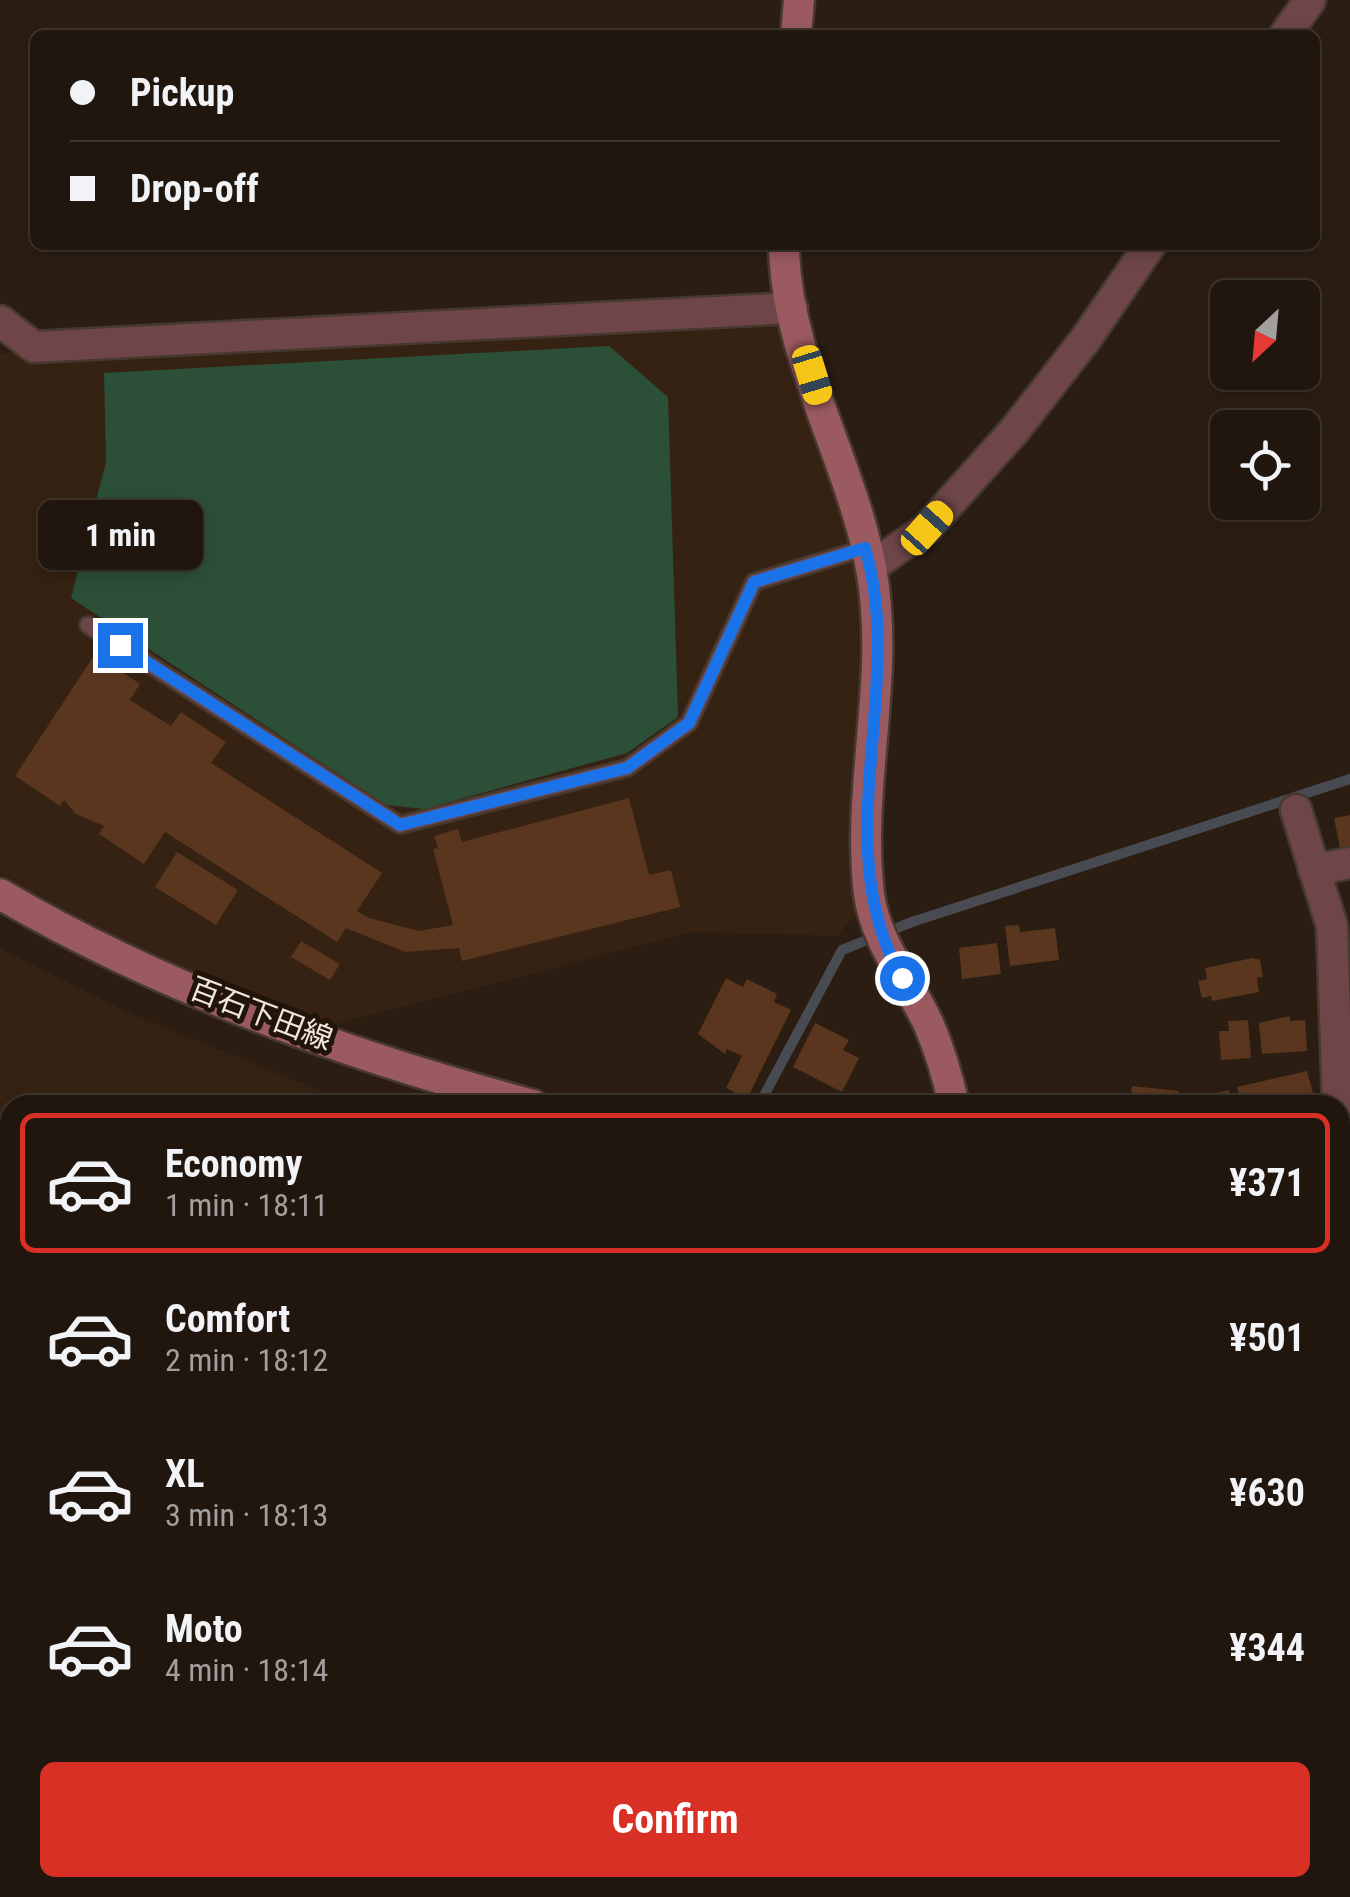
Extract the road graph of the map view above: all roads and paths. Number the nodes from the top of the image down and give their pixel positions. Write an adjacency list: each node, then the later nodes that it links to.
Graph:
1 (799, 0): 3 (street)
2 (1310, 0): 4 (street)
3 (796, 30)
4 (1289, 30)
5 (785, 250): 7 (street)
6 (1147, 250): 9 (street)
7 (792, 308): 8 (street); 9 (street)
8 (0, 321)
9 (868, 557): 10 (lane); 19 (street)
10 (88, 625)
11 (1296, 810): 13 (street)
12 (1350, 863): 13 (street)
13 (1314, 870): 15 (street)
14 (0, 894): 18 (street, 百石下田線)
15 (1341, 939): 16 (street)
16 (1342, 996): 17 (street)
17 (1343, 1074)
18 (495, 1095)
19 (951, 1095)

